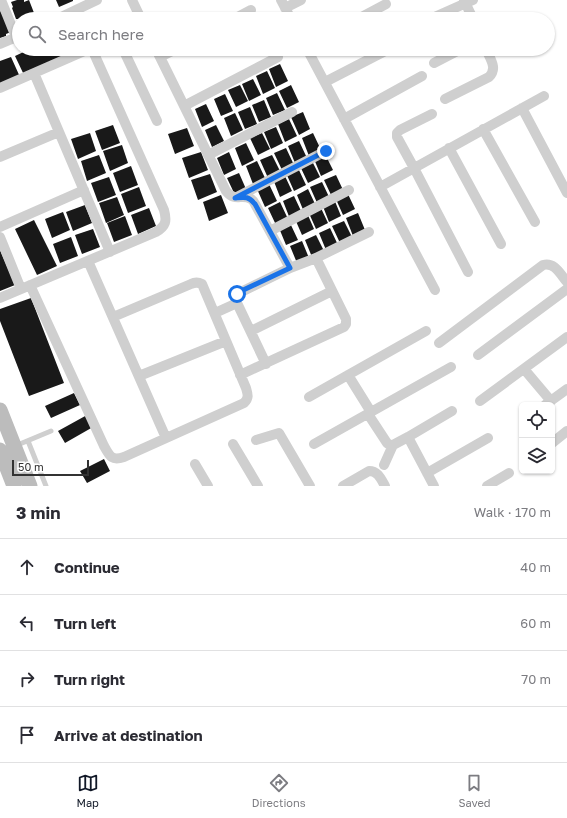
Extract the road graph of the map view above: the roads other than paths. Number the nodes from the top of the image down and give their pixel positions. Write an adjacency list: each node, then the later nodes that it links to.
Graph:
1 (1, 0): 15 (street)
2 (98, 0): 9 (street)
3 (301, 0): 6 (street)
4 (134, 1): 10 (street)
5 (468, 1): 13 (street); 14 (street)
6 (283, 4)
7 (386, 4): 12 (street)
8 (251, 10): 11 (street)
9 (72, 12)
10 (138, 12)
11 (247, 12)
12 (371, 12)
13 (445, 12)
14 (471, 12)
15 (12, 23)
16 (12, 39): 17 (street)
17 (0, 44)
18 (74, 56): 28 (street)
19 (93, 56): 58 (street)
20 (127, 56): 39 (street)
21 (159, 56): 34 (street)
22 (311, 56): 30 (street)
23 (375, 56): 30 (street)
24 (448, 56): 27 (street)
25 (489, 56): 33 (street)
26 (278, 57): 34 (street)
27 (434, 63)
28 (34, 73): 31 (street); 41 (street)
29 (422, 76): 38 (street)
30 (325, 82): 38 (street)
31 (0, 88)
32 (544, 96): 35 (street)
33 (445, 99)
34 (184, 106): 44 (street)
35 (522, 108): 40 (street); 50 (street)
36 (292, 112): 44 (street)
37 (432, 114): 46 (street)
38 (344, 119): 47 (street)
39 (157, 121)
40 (483, 130): 42 (street); 52 (street)
41 (59, 132): 45 (street); 48 (street)
42 (449, 148): 46 (street); 57 (street)
43 (326, 151): 51 (street)
44 (208, 155): 51 (street)
45 (0, 157)
46 (414, 168): 47 (street); 62 (street)
47 (380, 186): 66 (street)
48 (84, 190): 53 (street); 58 (street)
49 (349, 190): 54 (street)
50 (567, 193)
51 (235, 198): 54 (street)
52 (535, 222)
53 (0, 227)
54 (270, 231): 61 (street)
55 (369, 232): 59 (street)
56 (0, 238): 64 (street)
57 (501, 244)
58 (110, 252): 60 (street)
59 (316, 258): 61 (street); 67 (street)
60 (88, 261): 64 (street); 71 (street)
61 (290, 268): 69 (street)
62 (468, 272)
63 (567, 282): 76 (street)
64 (26, 287): 68 (street); 95 (street)
65 (567, 289): 77 (street)
66 (435, 290)
67 (332, 291): 72 (street); 78 (street)
68 (0, 298)
69 (237, 302): 70 (street); 72 (street)
70 (215, 312): 71 (street); 75 (street)
71 (113, 317): 83 (street)
72 (251, 331): 78 (street)
73 (426, 331): 82 (street)
74 (567, 337): 80 (street)
75 (226, 341): 81 (street); 83 (street)
76 (439, 343)
77 (478, 356)
78 (266, 364): 81 (street)
79 (451, 367): 91 (street)
80 (524, 369): 86 (street); 87 (street)
81 (240, 375): 95 (street)
82 (348, 375): 85 (street); 91 (street)
83 (139, 376): 95 (street)
84 (567, 389): 88 (street)
85 (309, 397)
86 (480, 401)
87 (547, 402)
88 (549, 402)
89 (0, 410): 103 (main road)
90 (452, 411): 94 (street)
91 (369, 413): 101 (street); 102 (street)
92 (51, 430): 98 (lane)
93 (567, 431): 99 (street)
94 (408, 437): 102 (street); 107 (street)
95 (166, 438)
96 (488, 438): 107 (street)
97 (256, 440): 114 (street)
98 (28, 441): 103 (lane); 111 (lane)
99 (555, 441)
100 (233, 444): 113 (street)
101 (314, 444)
102 (393, 444): 105 (street)
103 (7, 448): 106 (main road); 110 (main road)
104 (195, 464): 112 (street)
105 (384, 465)
106 (3, 467): 109 (main road)
107 (428, 473): 117 (street)
108 (509, 473): 118 (street)
109 (14, 486)
110 (30, 486)
111 (46, 486)
112 (208, 486)
113 (258, 486)
114 (310, 486)
115 (343, 486): 116 (street)
116 (385, 486)
117 (434, 486)
118 (488, 486)

